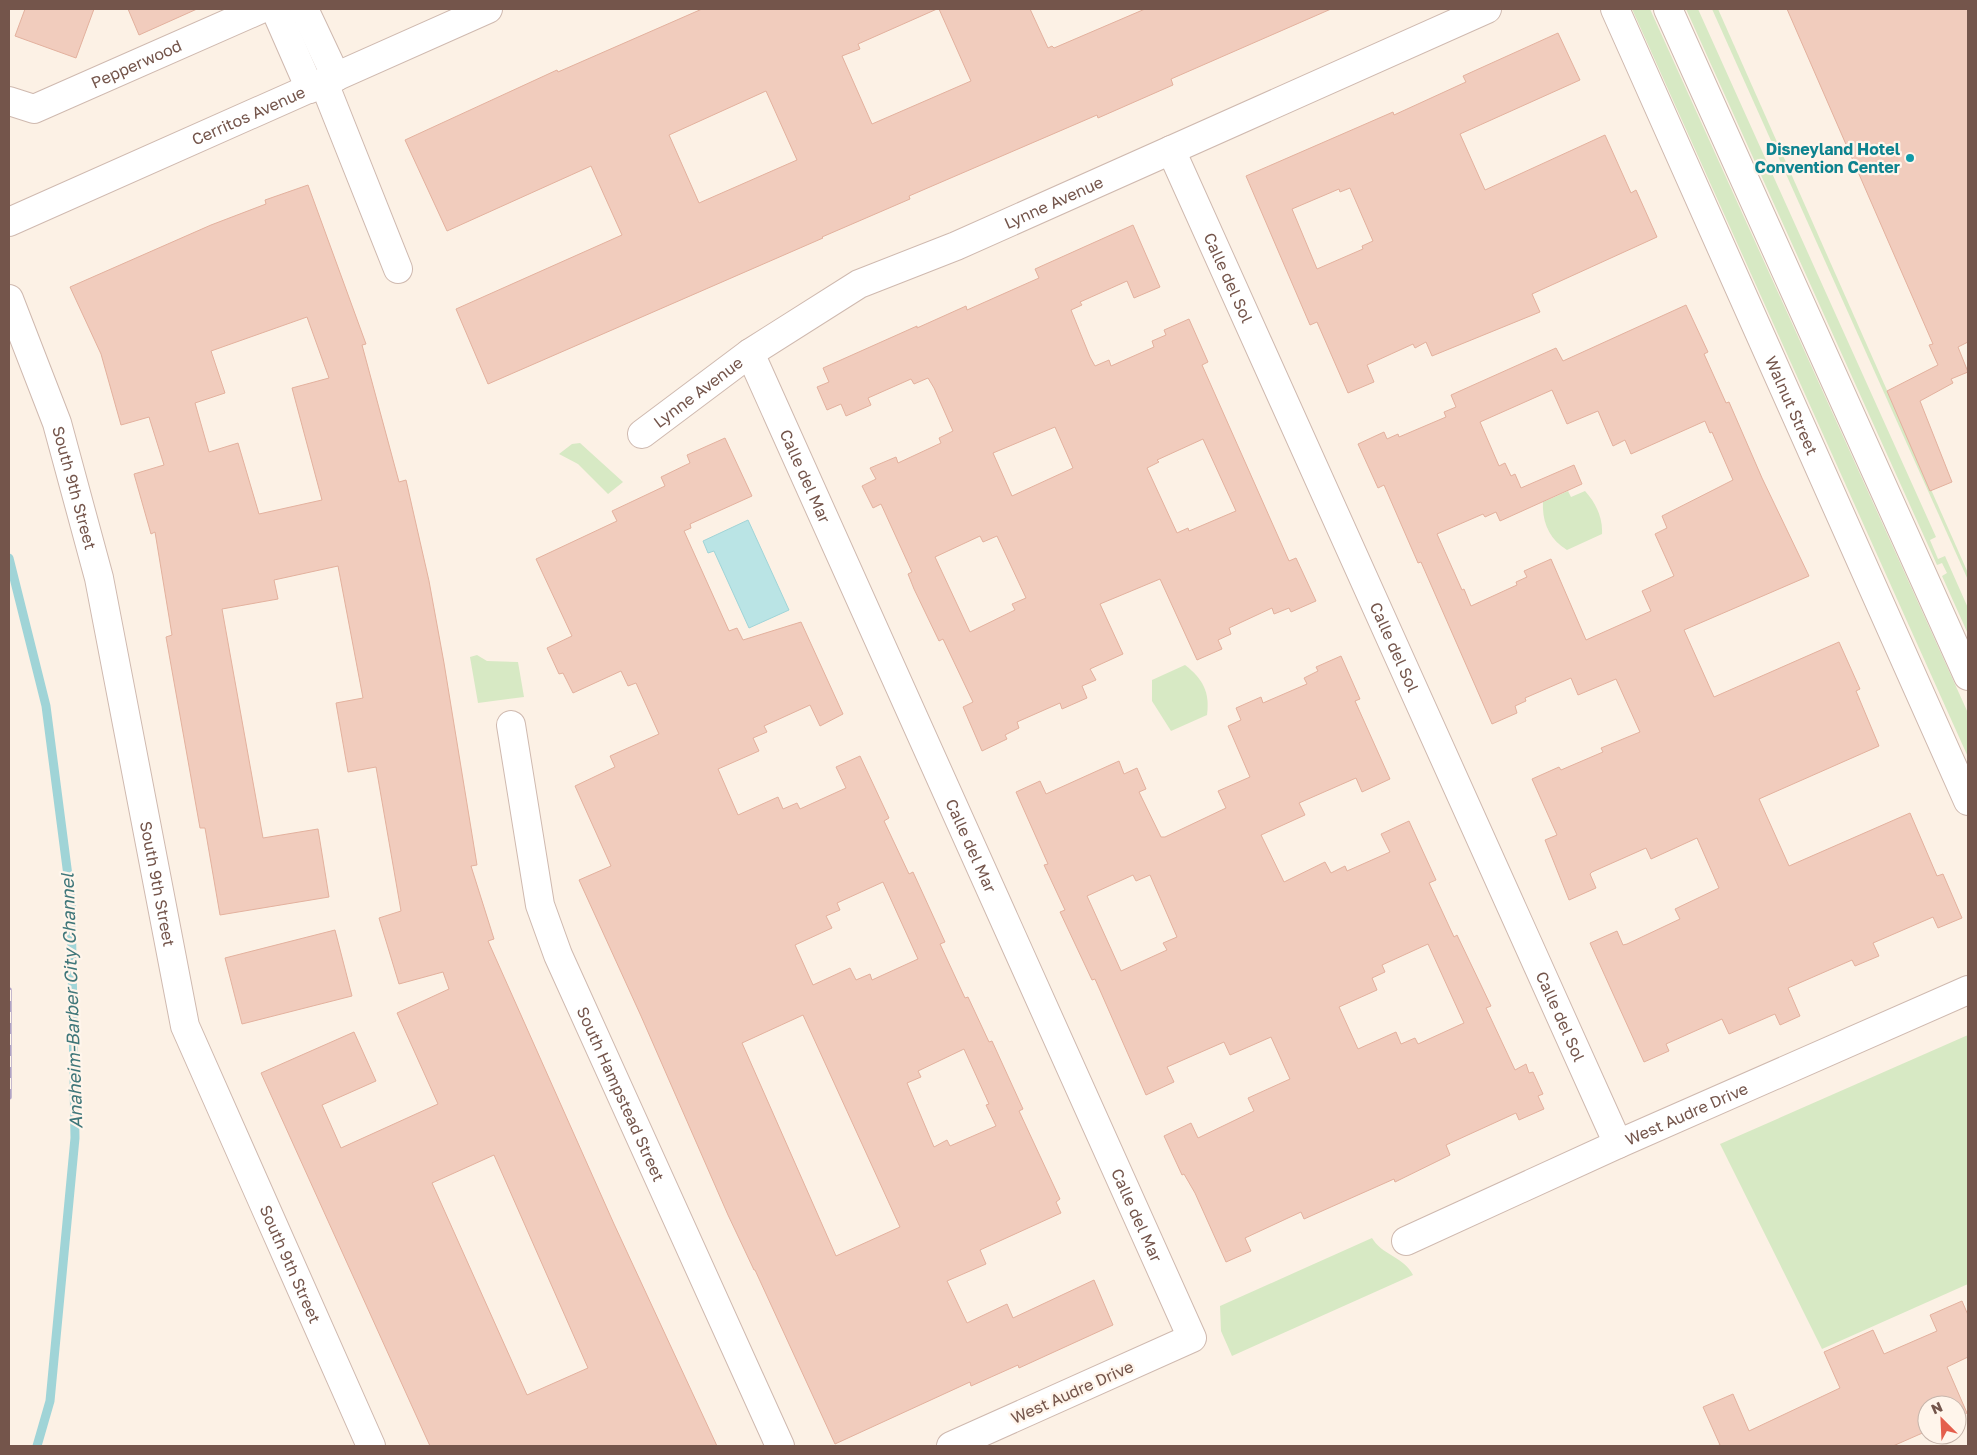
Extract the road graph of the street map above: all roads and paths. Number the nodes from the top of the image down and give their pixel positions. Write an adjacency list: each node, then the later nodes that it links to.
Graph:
1 (261, 9): 9 (street, Pepperwood)
2 (275, 9): 8 (street)
3 (304, 9): 8 (street)
4 (488, 9): 8 (street, Cerritos Avenue)
5 (1487, 9): 10 (street, Lynne Avenue)
6 (1615, 9): 18 (street, Walnut Street)
7 (1668, 9): 16 (street)
8 (323, 83): 11 (street, Cerritos Avenue); 12 (street)
9 (9, 102)
10 (1171, 150): 14 (street, Lynne Avenue); 20 (street, Calle del Sol)
11 (9, 222)
12 (398, 269)
13 (9, 299): 23 (street, South 9th Street)
14 (750, 353): 15 (street, Lynne Avenue); 22 (street, Calle del Mar)
15 (642, 434)
16 (1968, 676)
17 (511, 725): 24 (street, South Hampstead Street)
18 (1968, 801)
19 (1968, 990): 20 (street, West Audre Drive)
20 (1618, 1144): 21 (street, West Audre Drive)
21 (1406, 1241)
22 (1192, 1338): 25 (street, West Audre Drive)
23 (371, 1446)
24 (780, 1446)
25 (951, 1446)

